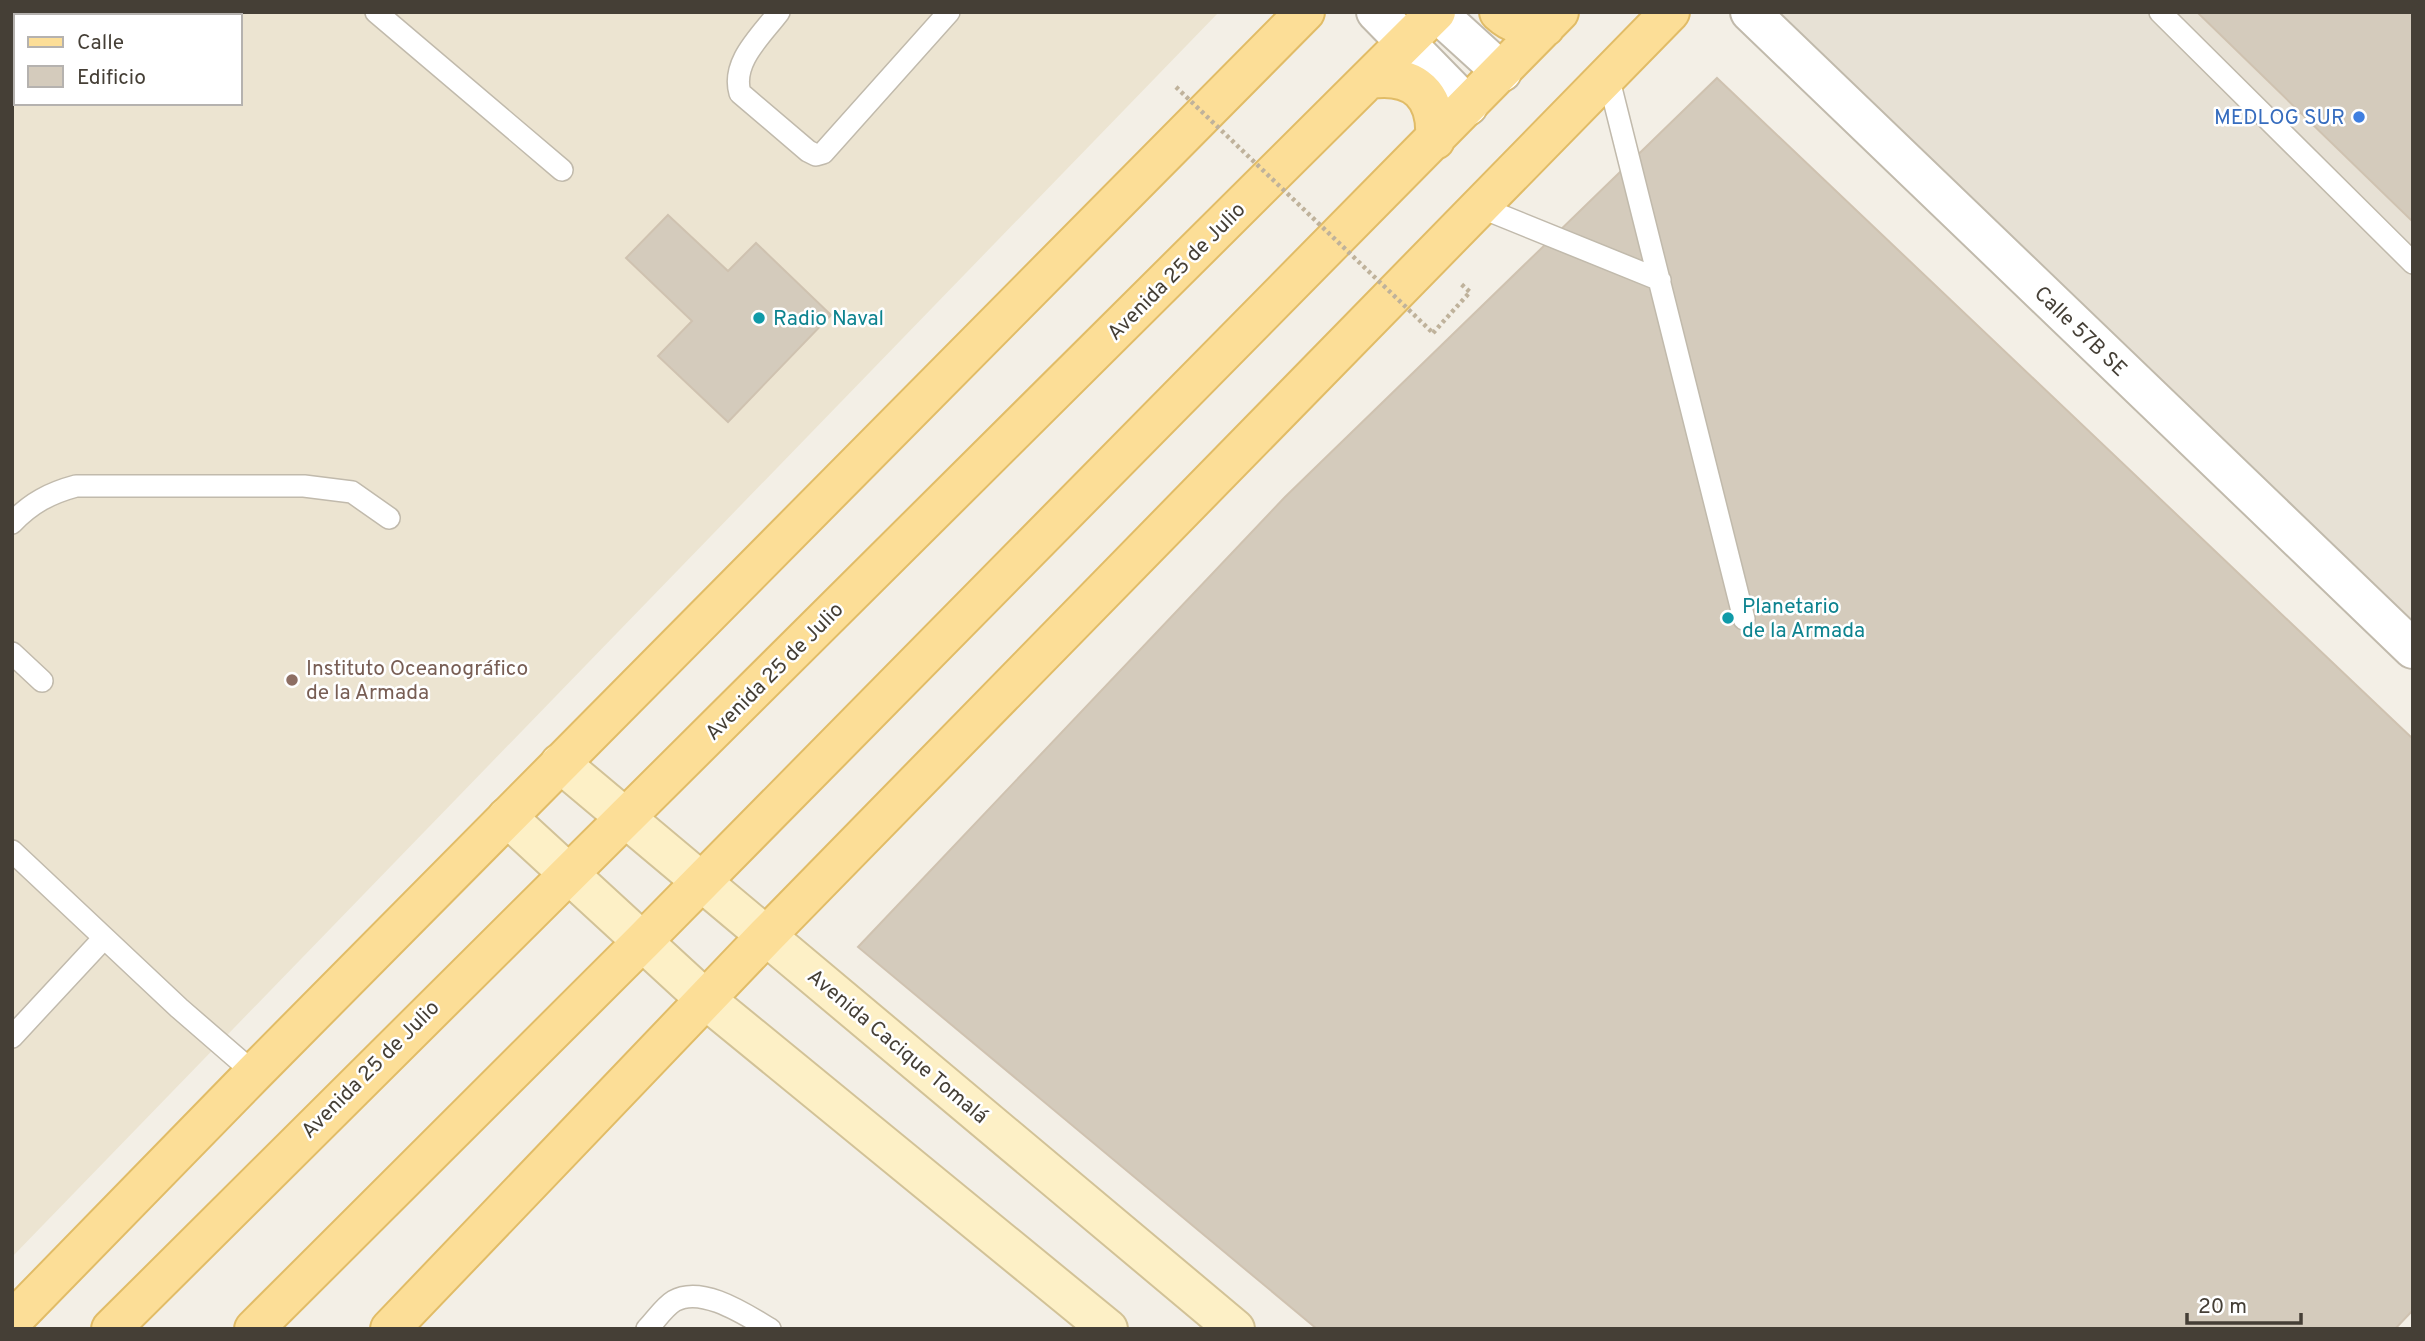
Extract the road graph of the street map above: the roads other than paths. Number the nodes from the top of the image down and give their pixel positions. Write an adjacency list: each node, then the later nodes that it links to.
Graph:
1 (376, 12): 18 (lane)
2 (779, 12): 3 (lane)
3 (949, 12)
4 (1305, 12): 28 (main road)
5 (1376, 12): 12 (street)
6 (1436, 12): 12 (main road, Avenida 25 de Julio); 13 (street)
7 (1499, 12): 11 (main road)
8 (1670, 12): 14 (main road)
9 (1749, 12): 25 (street, Calle 57B SE)
10 (2160, 12): 20 (lane)
11 (1552, 20): 13 (main road)
12 (1405, 43): 15 (main road, Avenida 25 de Julio); 16 (street)
13 (1502, 72): 16 (main road)
14 (1608, 76): 19 (main road); 21 (lane)
15 (1370, 79): 17 (main road); 30 (main road, Avenida 25 de Julio)
16 (1468, 106): 17 (main road)
17 (1435, 140): 33 (main road)
18 (562, 170)
19 (1480, 207): 21 (lane); 34 (main road)
20 (2413, 263)
21 (1660, 280): 24 (lane)
22 (389, 518): 23 (lane)
23 (12, 523)
24 (1744, 619)
25 (2413, 649)
26 (12, 653): 27 (lane)
27 (42, 681)
28 (560, 763): 29 (main road); 30 (main road, Avenida Cacique Tomalá)
29 (507, 817): 32 (main road); 39 (main road)
30 (625, 818): 32 (main road, Avenida 25 de Julio); 33 (main road, Avenida Cacique Tomalá)
31 (12, 850): 35 (lane)
32 (568, 872): 36 (main road); 41 (main road, Avenida 25 de Julio)
33 (702, 882): 34 (main road, Avenida Cacique Tomalá); 36 (main road)
34 (766, 936): 37 (main road); 47 (main road, Avenida Cacique Tomalá)
35 (104, 938): 38 (lane); 39 (lane)
36 (643, 941): 37 (main road); 42 (main road)
37 (705, 999): 43 (main road); 46 (main road)
38 (12, 1037)
39 (254, 1073): 40 (main road)
40 (12, 1321)
41 (111, 1329)
42 (254, 1329)
43 (390, 1329)
44 (647, 1329): 45 (lane)
45 (770, 1329)
46 (1108, 1329)
47 (1235, 1329)

